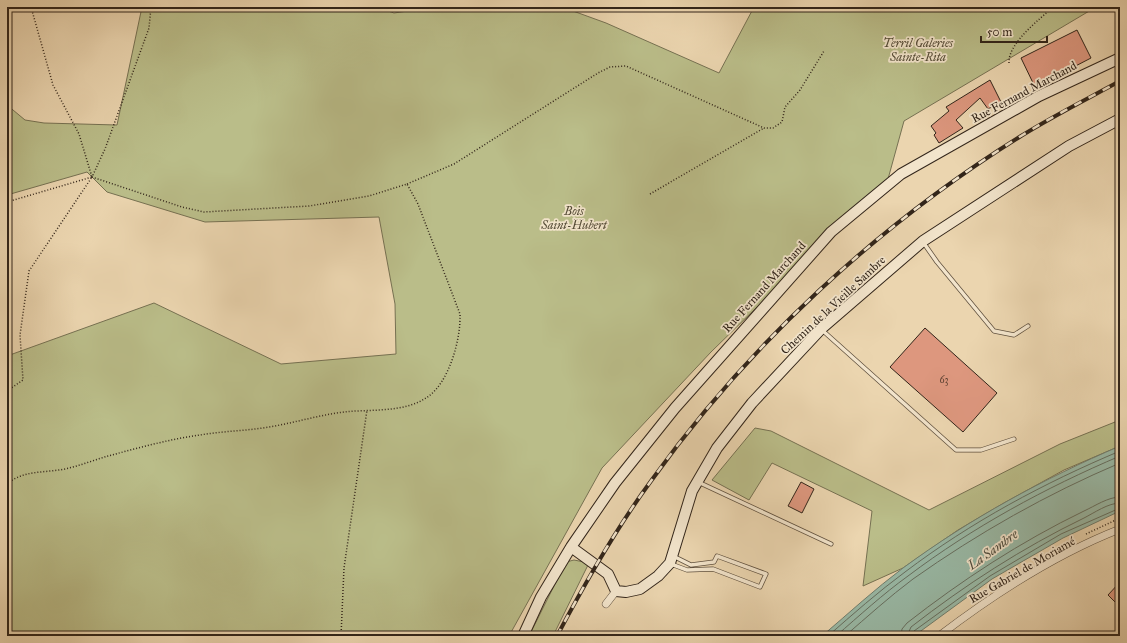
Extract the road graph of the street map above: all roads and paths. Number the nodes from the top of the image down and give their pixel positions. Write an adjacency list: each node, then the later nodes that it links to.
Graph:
1 (31, 7): 11 (path)
2 (151, 7): 11 (path)
3 (1053, 7): 8 (path)
4 (1117, 7): 5 (path)
5 (1120, 14)
6 (824, 51): 10 (path)
7 (1120, 58): 27 (street, Rue Fernand Marchand)
8 (1009, 63)
9 (1120, 119): 15 (street, Chemin de la Vieille Sambre)
10 (764, 128): 12 (path); 13 (path)
11 (92, 178): 12 (path); 14 (path); 18 (path)
12 (407, 184): 19 (path)
13 (650, 194)
14 (7, 202)
15 (923, 241): 16 (lane); 17 (street, Chemin de la Vieille Sambre)
16 (1028, 326)
17 (821, 330): 20 (lane); 21 (street, Chemin de la Vieille Sambre)
18 (7, 391)
19 (367, 410): 22 (path); 33 (path)
20 (1014, 440)
21 (697, 481): 26 (lane); 28 (street, Chemin de la Vieille Sambre)
22 (7, 484)
23 (1120, 518): 25 (path, Rue Gabriel de Moriamé)
24 (1120, 529): 35 (street, Rue Gabriel de Moriamé)
25 (1084, 535)
26 (831, 544)
27 (571, 547): 29 (street); 34 (street, Rue Fernand Marchand)
28 (671, 559): 28 (lane); 29 (street, Chemin de la Vieille Sambre)
29 (616, 591): 30 (street)
30 (606, 604)
31 (7, 616): 32 (path)
32 (9, 636)
33 (341, 636)
34 (523, 636)
35 (939, 636)

